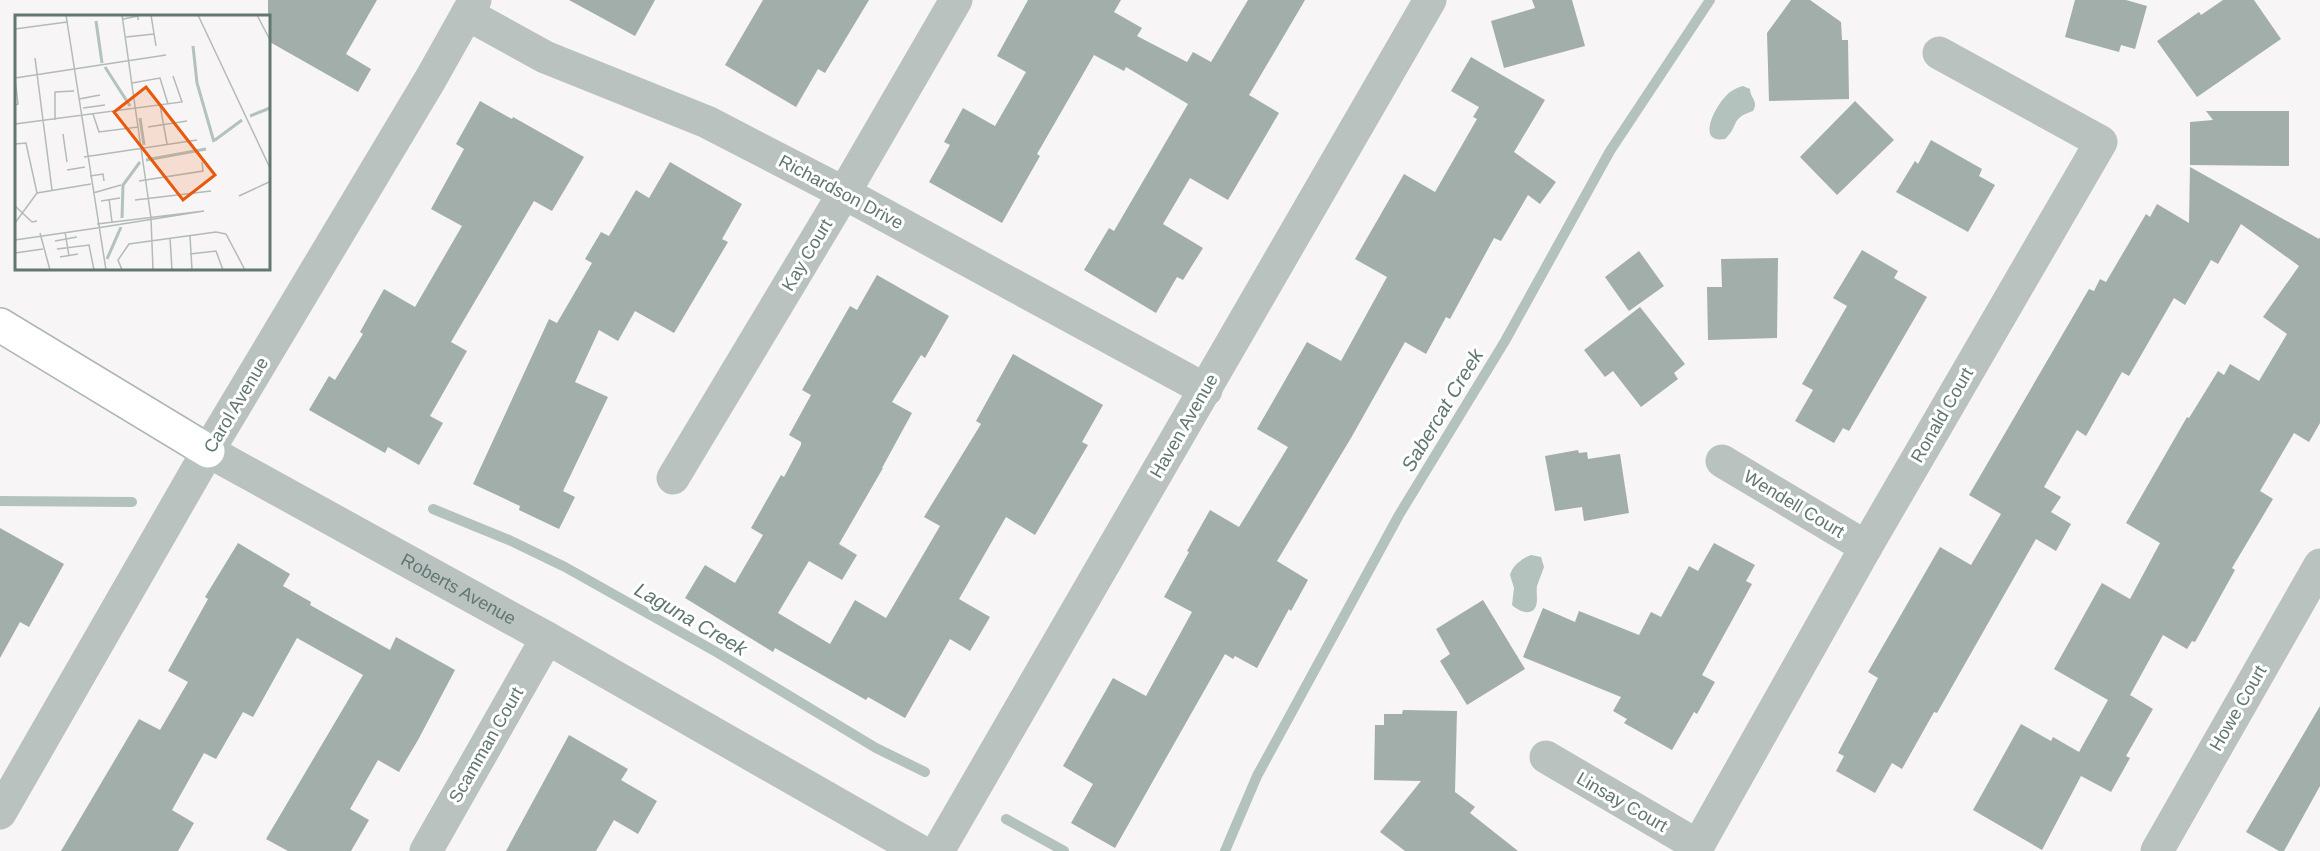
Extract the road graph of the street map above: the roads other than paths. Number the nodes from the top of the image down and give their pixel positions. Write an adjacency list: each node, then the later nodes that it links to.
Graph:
1 (956, 0): 5 (street, Kay Court)
2 (1430, 0): 7 (street, Haven Avenue)
3 (471, 7): 5 (street, Richardson Drive); 8 (street, Carol Avenue)
4 (1939, 53): 11 (street, Ronald Court)
5 (844, 193): 7 (street, Richardson Drive); 10 (street, Kay Court)
6 (0, 325): 8 (street, Roberts Avenue)
7 (1206, 390): 19 (street, Haven Avenue)
8 (208, 451): 13 (street, Roberts Avenue); 15 (street, Carol Avenue)
9 (1722, 461): 11 (street, Wendell Court)
10 (674, 478)
11 (1866, 548): 16 (street, Ronald Court)
12 (2320, 565): 20 (street, Howe Court)
13 (547, 638): 17 (street, Scamman Court); 18 (street, Roberts Avenue)
14 (1546, 758): 16 (street, Linsay Court)
15 (0, 813)
16 (1697, 849)
17 (426, 851)
18 (920, 851)
19 (938, 851)
20 (2157, 851)

